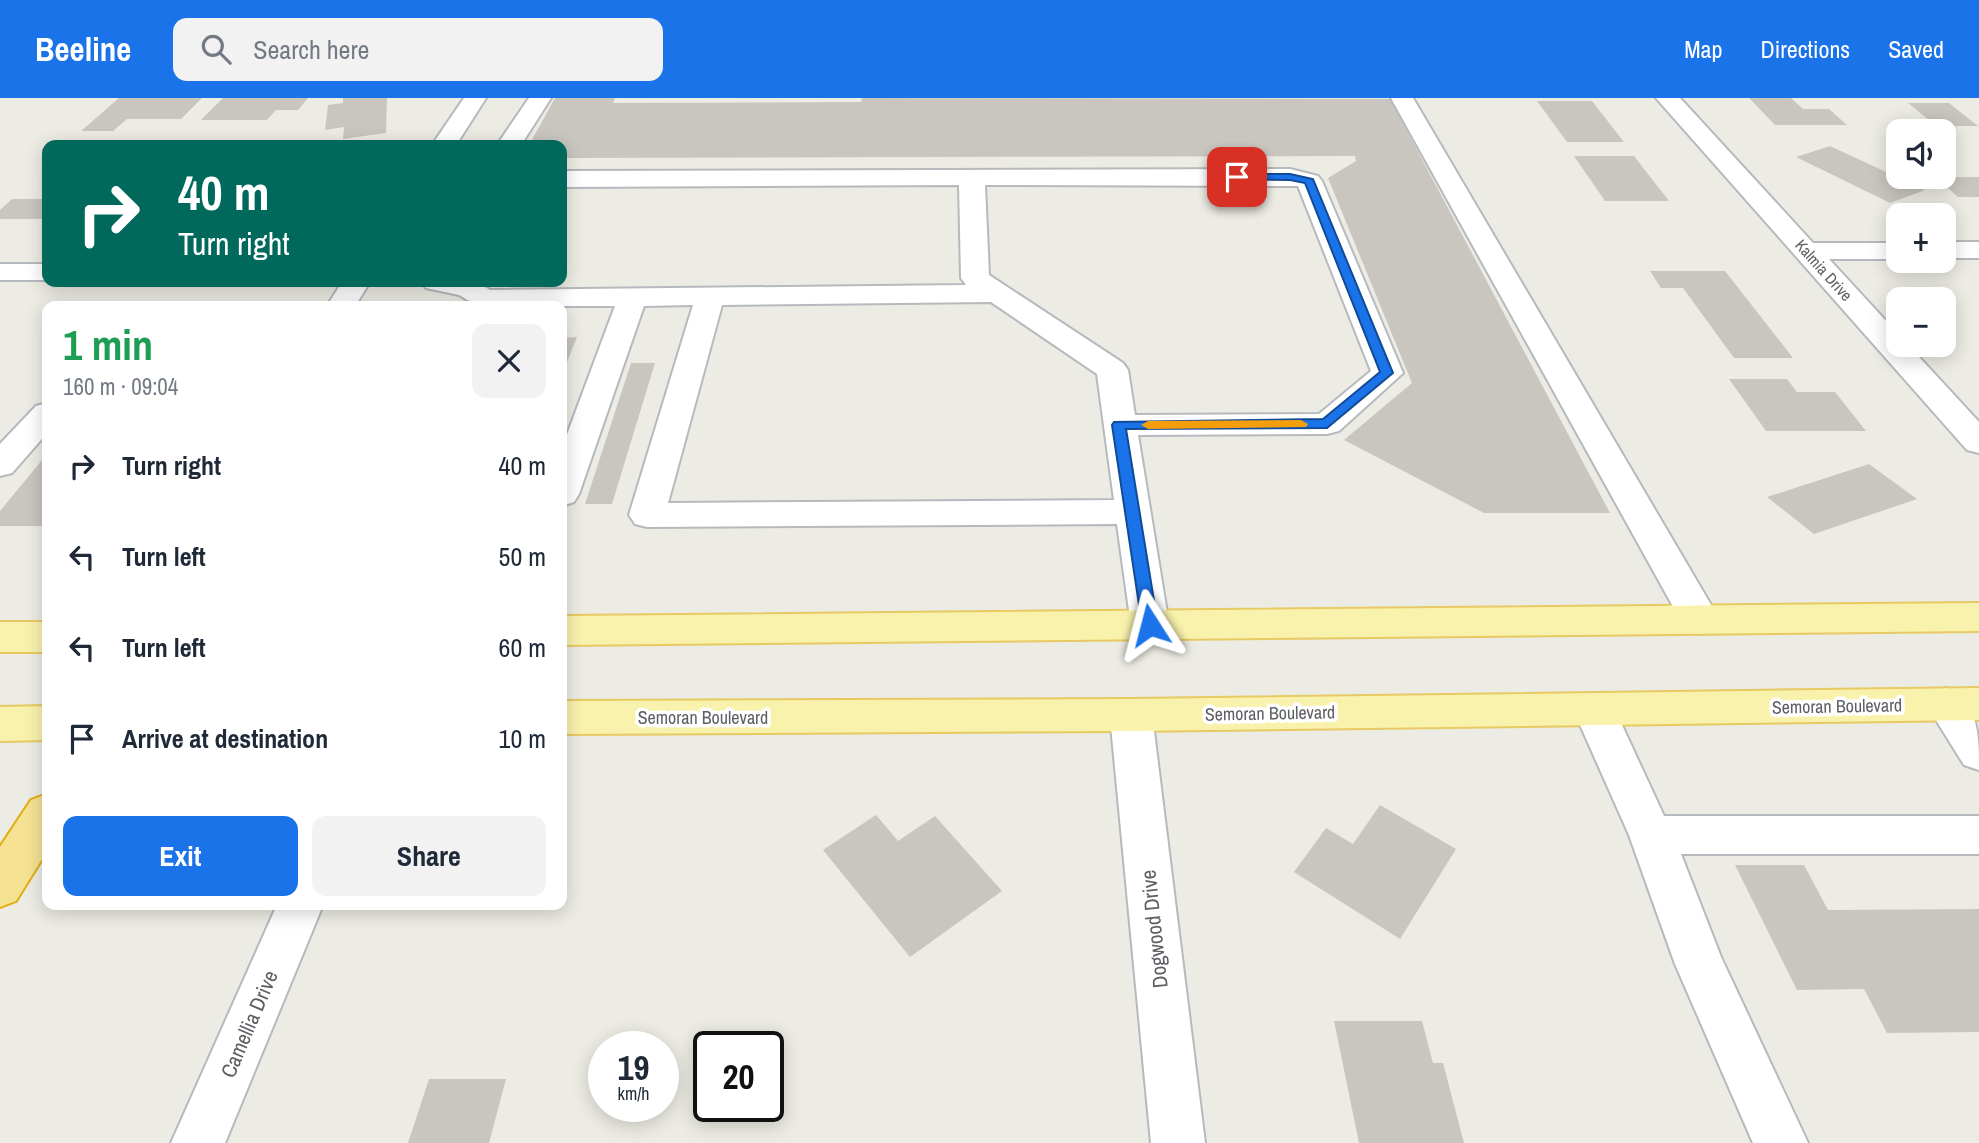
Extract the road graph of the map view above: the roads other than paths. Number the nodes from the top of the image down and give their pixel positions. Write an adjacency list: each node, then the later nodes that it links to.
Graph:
1 (475, 98): 5 (street)
2 (540, 98): 6 (street)
3 (1402, 98): 28 (street)
4 (1667, 98): 11 (street, Kalmia Drive)
5 (447, 140)
6 (512, 140)
7 (972, 178): 8 (street); 16 (street); 22 (street)
8 (567, 179)
9 (1956, 250): 10 (street)
10 (1979, 250)
11 (1807, 251): 12 (street); 23 (street, Kalmia Drive)
12 (1886, 251)
13 (0, 272): 14 (street)
14 (42, 272)
15 (463, 287): 19 (street)
16 (996, 293): 17 (street); 22 (street)
17 (710, 297): 18 (street); 26 (street)
18 (632, 298): 20 (street); 25 (street)
19 (481, 301)
20 (520, 301)
21 (42, 419): 24 (street)
22 (1119, 425): 26 (street)
23 (1979, 442)
24 (0, 466)
25 (567, 480)
26 (1132, 512): 29 (street)
27 (1979, 617): 28 (main road)
28 (1700, 620): 29 (main road)
29 (1150, 625): 30 (main road)
30 (567, 631)
31 (0, 637): 32 (main road)
32 (42, 637)
33 (1962, 704): 34 (main road, Semoran Boulevard); 39 (street)
34 (1594, 709): 35 (main road, Semoran Boulevard); 41 (street)
35 (1131, 715): 36 (main road, Semoran Boulevard); 46 (street, Dogwood Drive)
36 (567, 718)
37 (42, 723): 38 (main road)
38 (0, 724)
39 (1979, 753)
40 (42, 821): 43 (highway)
41 (1651, 835): 42 (street); 47 (street)
42 (1979, 835)
43 (0, 886)
44 (298, 910): 45 (street, Camellia Drive)
45 (198, 1143)
46 (1178, 1143)
47 (1781, 1143)

